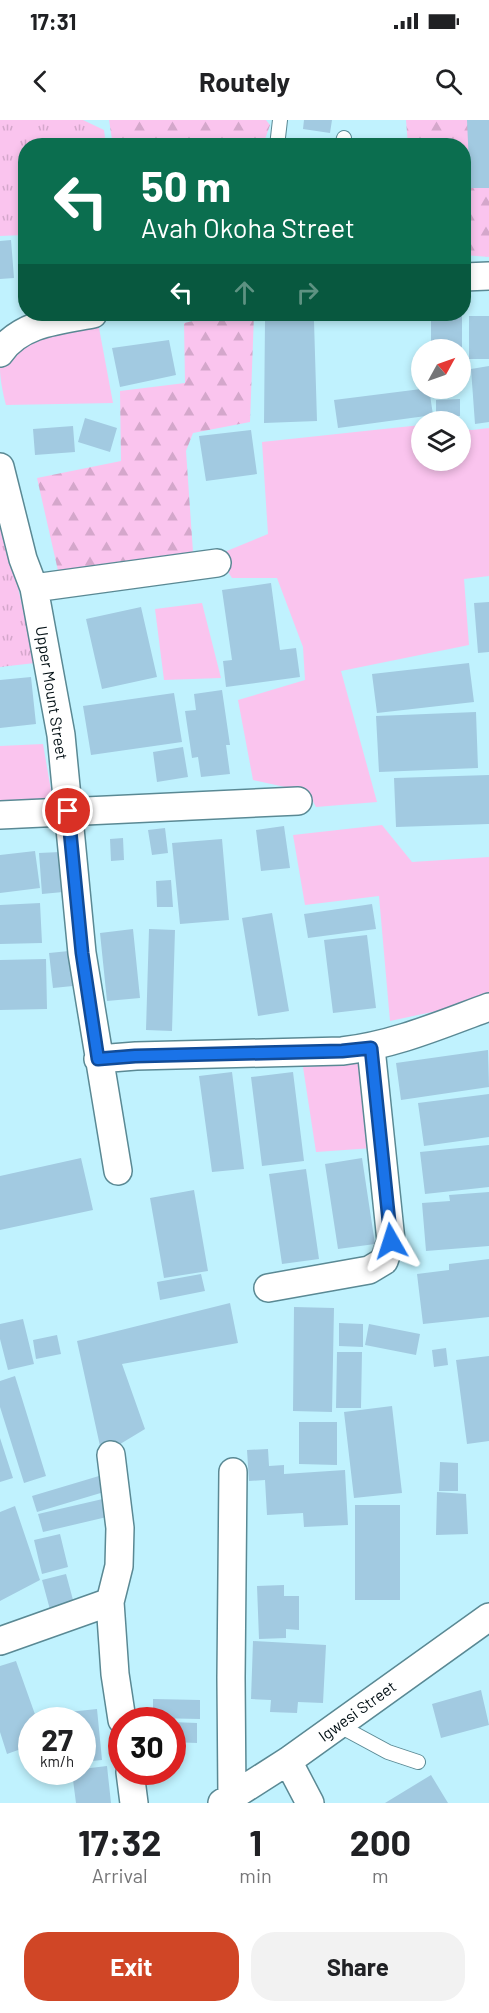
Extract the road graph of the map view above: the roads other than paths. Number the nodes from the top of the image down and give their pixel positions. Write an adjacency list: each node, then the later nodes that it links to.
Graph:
1 (280, 120): 2 (lane)
2 (278, 138)
3 (471, 276): 4 (street)
4 (489, 276)
5 (54, 321): 6 (street)
6 (0, 353)
7 (0, 467): 9 (street, Upper Mount Street)
8 (217, 563): 9 (street)
9 (34, 588): 11 (street, Upper Mount Street)
10 (298, 801): 11 (street)
11 (68, 811): 12 (street); 15 (street, Upper Mount Street)
12 (0, 815)
13 (489, 1007): 14 (street)
14 (371, 1048): 15 (street); 17 (street)
15 (98, 1059): 16 (street, Upper Mount Street)
16 (118, 1172)
17 (268, 1288)
18 (111, 1455): 20 (street)
19 (233, 1472): 28 (street)
20 (110, 1602): 22 (street); 23 (street)
21 (489, 1617): 24 (street, Igwesi Street)
22 (0, 1641)
23 (120, 1707)
24 (338, 1725): 25 (street, Igwesi Street); 26 (lane)
25 (288, 1761): 28 (street, Igwesi Street); 30 (street)
26 (418, 1762)
27 (132, 1785): 29 (street)
28 (227, 1800)
29 (135, 1803)
30 (310, 1803)

